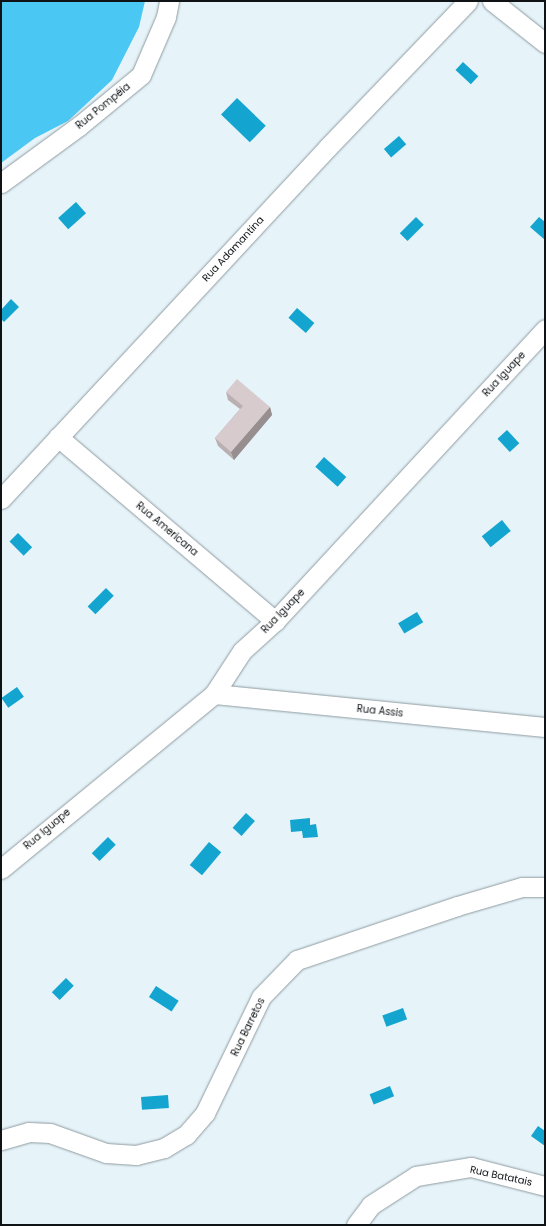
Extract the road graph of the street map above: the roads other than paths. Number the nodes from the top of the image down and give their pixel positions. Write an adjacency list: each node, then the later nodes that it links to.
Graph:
1 (169, 1): 5 (street, Rua Pompéia)
2 (468, 1): 7 (street, Rua Adamantina)
3 (492, 1): 4 (street)
4 (545, 43)
5 (1, 183)
6 (545, 329): 9 (street, Rua Iguape)
7 (58, 437): 8 (street, Rua Adamantina); 9 (street, Rua Americana)
8 (1, 499)
9 (275, 621): 10 (street, Rua Iguape)
10 (214, 694): 11 (street, Rua Assis); 12 (street, Rua Iguape)
11 (545, 727)
12 (1, 869)
13 (545, 887): 14 (street, Rua Barretos)
14 (1, 1140)
15 (545, 1186): 16 (street, Rua Batatais)
16 (356, 1225)

